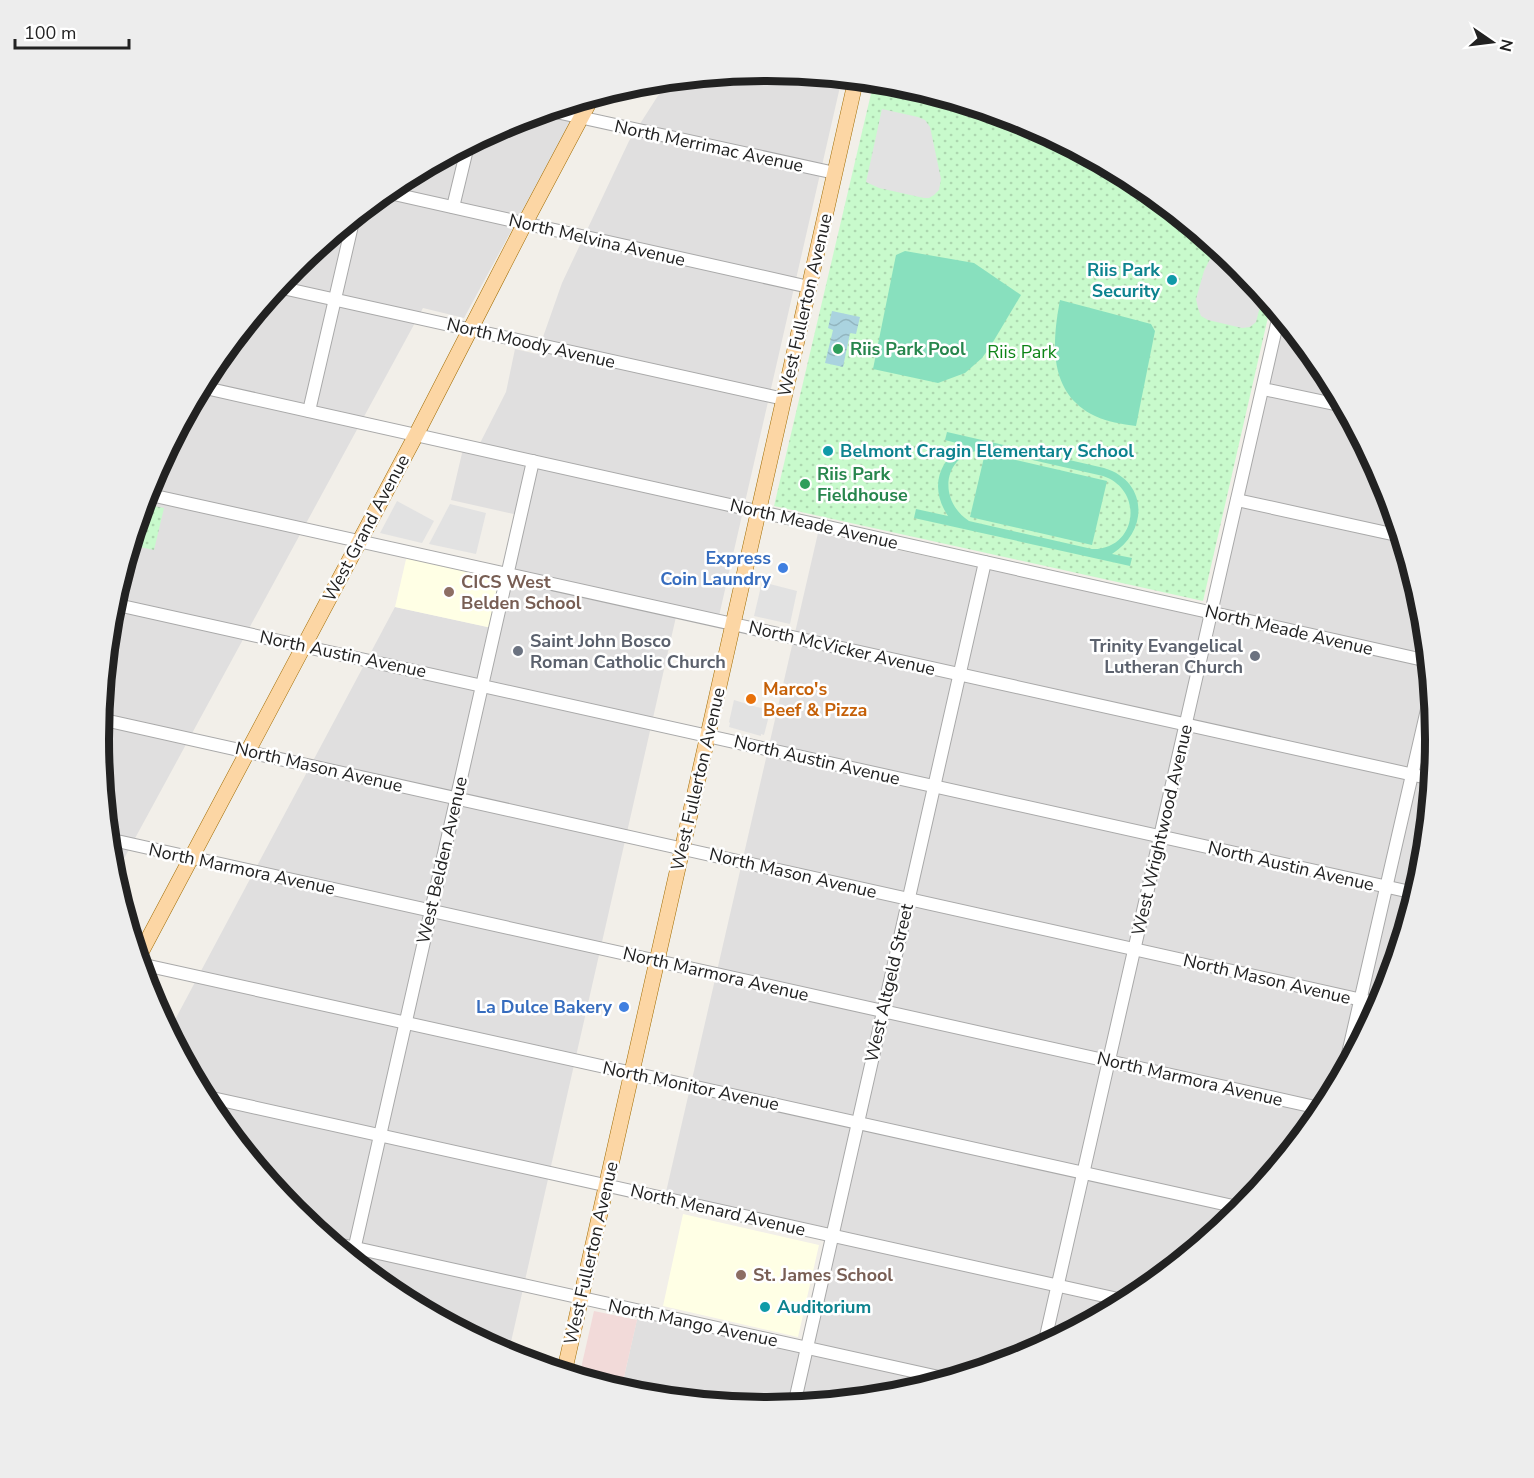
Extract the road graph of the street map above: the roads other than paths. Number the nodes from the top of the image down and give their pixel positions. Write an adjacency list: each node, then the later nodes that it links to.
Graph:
1 (854, 87): 6 (main road, West Fullerton Avenue)
2 (587, 106): 4 (main road, West Grand Avenue)
3 (562, 114): 4 (street, North Merrimac Avenue)
4 (581, 118): 6 (street, North Merrimac Avenue); 9 (main road, West Grand Avenue)
5 (465, 155): 8 (street)
6 (835, 173): 11 (main road, West Fullerton Avenue)
7 (397, 195): 8 (street, North Melvina Avenue)
8 (453, 207): 9 (street, North Melvina Avenue)
9 (525, 223): 11 (street, North Melvina Avenue); 15 (main road, West Grand Avenue)
10 (351, 229): 13 (street)
11 (809, 287): 18 (main road, West Fullerton Avenue)
12 (287, 289): 13 (street, North Moody Avenue)
13 (335, 300): 15 (street, North Moody Avenue); 20 (street)
14 (1278, 324): 16 (street, West Wrightwood Avenue)
15 (470, 329): 18 (street, North Moody Avenue); 21 (main road, West Grand Avenue)
16 (1263, 388): 19 (street); 24 (street, West Wrightwood Avenue)
17 (210, 389): 20 (street, North Meade Avenue)
18 (784, 399): 25 (main road, West Fullerton Avenue)
19 (1333, 404)
20 (309, 411): 21 (street, North Meade Avenue)
21 (416, 435): 22 (street, North Meade Avenue); 27 (main road, West Grand Avenue)
22 (533, 461): 25 (street, North Meade Avenue); 29 (street, West Belden Avenue)
23 (156, 496): 27 (street, North McVicker Avenue)
24 (1237, 500): 26 (street); 31 (street, West Wrightwood Avenue)
25 (758, 511): 28 (street, North Meade Avenue); 32 (main road, West Fullerton Avenue)
26 (1392, 534)
27 (359, 540): 29 (street, North McVicker Avenue); 33 (main road, West Grand Avenue)
28 (985, 562): 31 (street, North Meade Avenue); 35 (street, West Altgeld Street)
29 (508, 574): 32 (street, North McVicker Avenue); 36 (street, West Belden Avenue)
30 (123, 606): 33 (street, North Austin Avenue)
31 (1211, 612): 34 (street, North Meade Avenue); 39 (street, West Wrightwood Avenue)
32 (733, 624): 35 (street, North McVicker Avenue); 40 (main road, West Fullerton Avenue)
33 (304, 646): 36 (street, North Austin Avenue); 41 (main road, West Grand Avenue)
34 (1420, 659)
35 (959, 674): 39 (street, North McVicker Avenue); 44 (street, West Altgeld Street)
36 (482, 685): 40 (street, North Austin Avenue); 45 (street, West Belden Avenue)
37 (1425, 720): 42 (street)
38 (109, 721): 41 (street, North Mason Avenue)
39 (1186, 724): 42 (street, North McVicker Avenue); 46 (street, West Wrightwood Avenue)
40 (708, 735): 44 (street, North Austin Avenue); 48 (main road, West Fullerton Avenue)
41 (248, 752): 45 (street, North Mason Avenue); 49 (main road, West Grand Avenue)
42 (1412, 775): 43 (street, North McVicker Avenue); 50 (street)
43 (1424, 777)
44 (934, 786): 46 (street, North Austin Avenue); 52 (street, West Altgeld Street)
45 (457, 798): 48 (street, North Mason Avenue); 53 (street, West Belden Avenue)
46 (1160, 836): 50 (street, North Austin Avenue); 55 (street, West Wrightwood Avenue)
47 (118, 841): 49 (street, North Marmora Avenue)
48 (682, 848): 52 (street, North Mason Avenue); 56 (main road, West Fullerton Avenue)
49 (192, 858): 53 (street, North Marmora Avenue); 54 (main road, West Grand Avenue)
50 (1386, 887): 51 (street, North Austin Avenue); 58 (street)
51 (1407, 891)
52 (908, 899): 55 (street, North Mason Avenue); 60 (street, West Altgeld Street)
53 (431, 911): 56 (street, North Marmora Avenue); 61 (street, West Belden Avenue)
54 (143, 948)
55 (1134, 949): 58 (street, North Mason Avenue); 63 (street, West Wrightwood Avenue)
56 (657, 961): 60 (street, North Marmora Avenue); 64 (main road, West Fullerton Avenue)
57 (150, 966): 61 (street, North Monitor Avenue)
58 (1360, 999): 59 (street, North Mason Avenue); 62 (street)
59 (1370, 1002)
60 (883, 1011): 63 (street, North Marmora Avenue); 67 (street, West Altgeld Street)
61 (405, 1023): 64 (street, North Monitor Avenue); 68 (street, West Belden Avenue)
62 (1350, 1043)
63 (1109, 1061): 66 (street, North Marmora Avenue); 69 (street, West Wrightwood Avenue)
64 (632, 1073): 67 (street, North Monitor Avenue); 70 (main road, West Fullerton Avenue)
65 (216, 1099): 68 (street, North Menard Avenue)
66 (1313, 1107)
67 (857, 1123): 69 (street, North Monitor Avenue); 72 (street, West Altgeld Street)
68 (380, 1135): 70 (street, North Menard Avenue); 73 (street, West Belden Avenue)
69 (1083, 1173): 71 (street, North Monitor Avenue); 75 (street, West Wrightwood Avenue)
70 (606, 1185): 72 (street, North Menard Avenue); 76 (main road, West Fullerton Avenue)
71 (1230, 1205)
72 (832, 1235): 75 (street, North Menard Avenue); 79 (street, West Altgeld Street)
73 (354, 1251)
74 (357, 1254): 76 (street, North Mango Avenue)
75 (1058, 1286): 77 (street, North Menard Avenue); 78 (street, West Wrightwood Avenue)
76 (581, 1298): 79 (street, North Mango Avenue); 80 (main road, West Fullerton Avenue)
77 (1114, 1298)
78 (1047, 1334)
79 (807, 1348): 81 (street, North Mango Avenue); 82 (street, West Altgeld Street)
80 (566, 1365)
81 (933, 1376)
82 (796, 1396)

